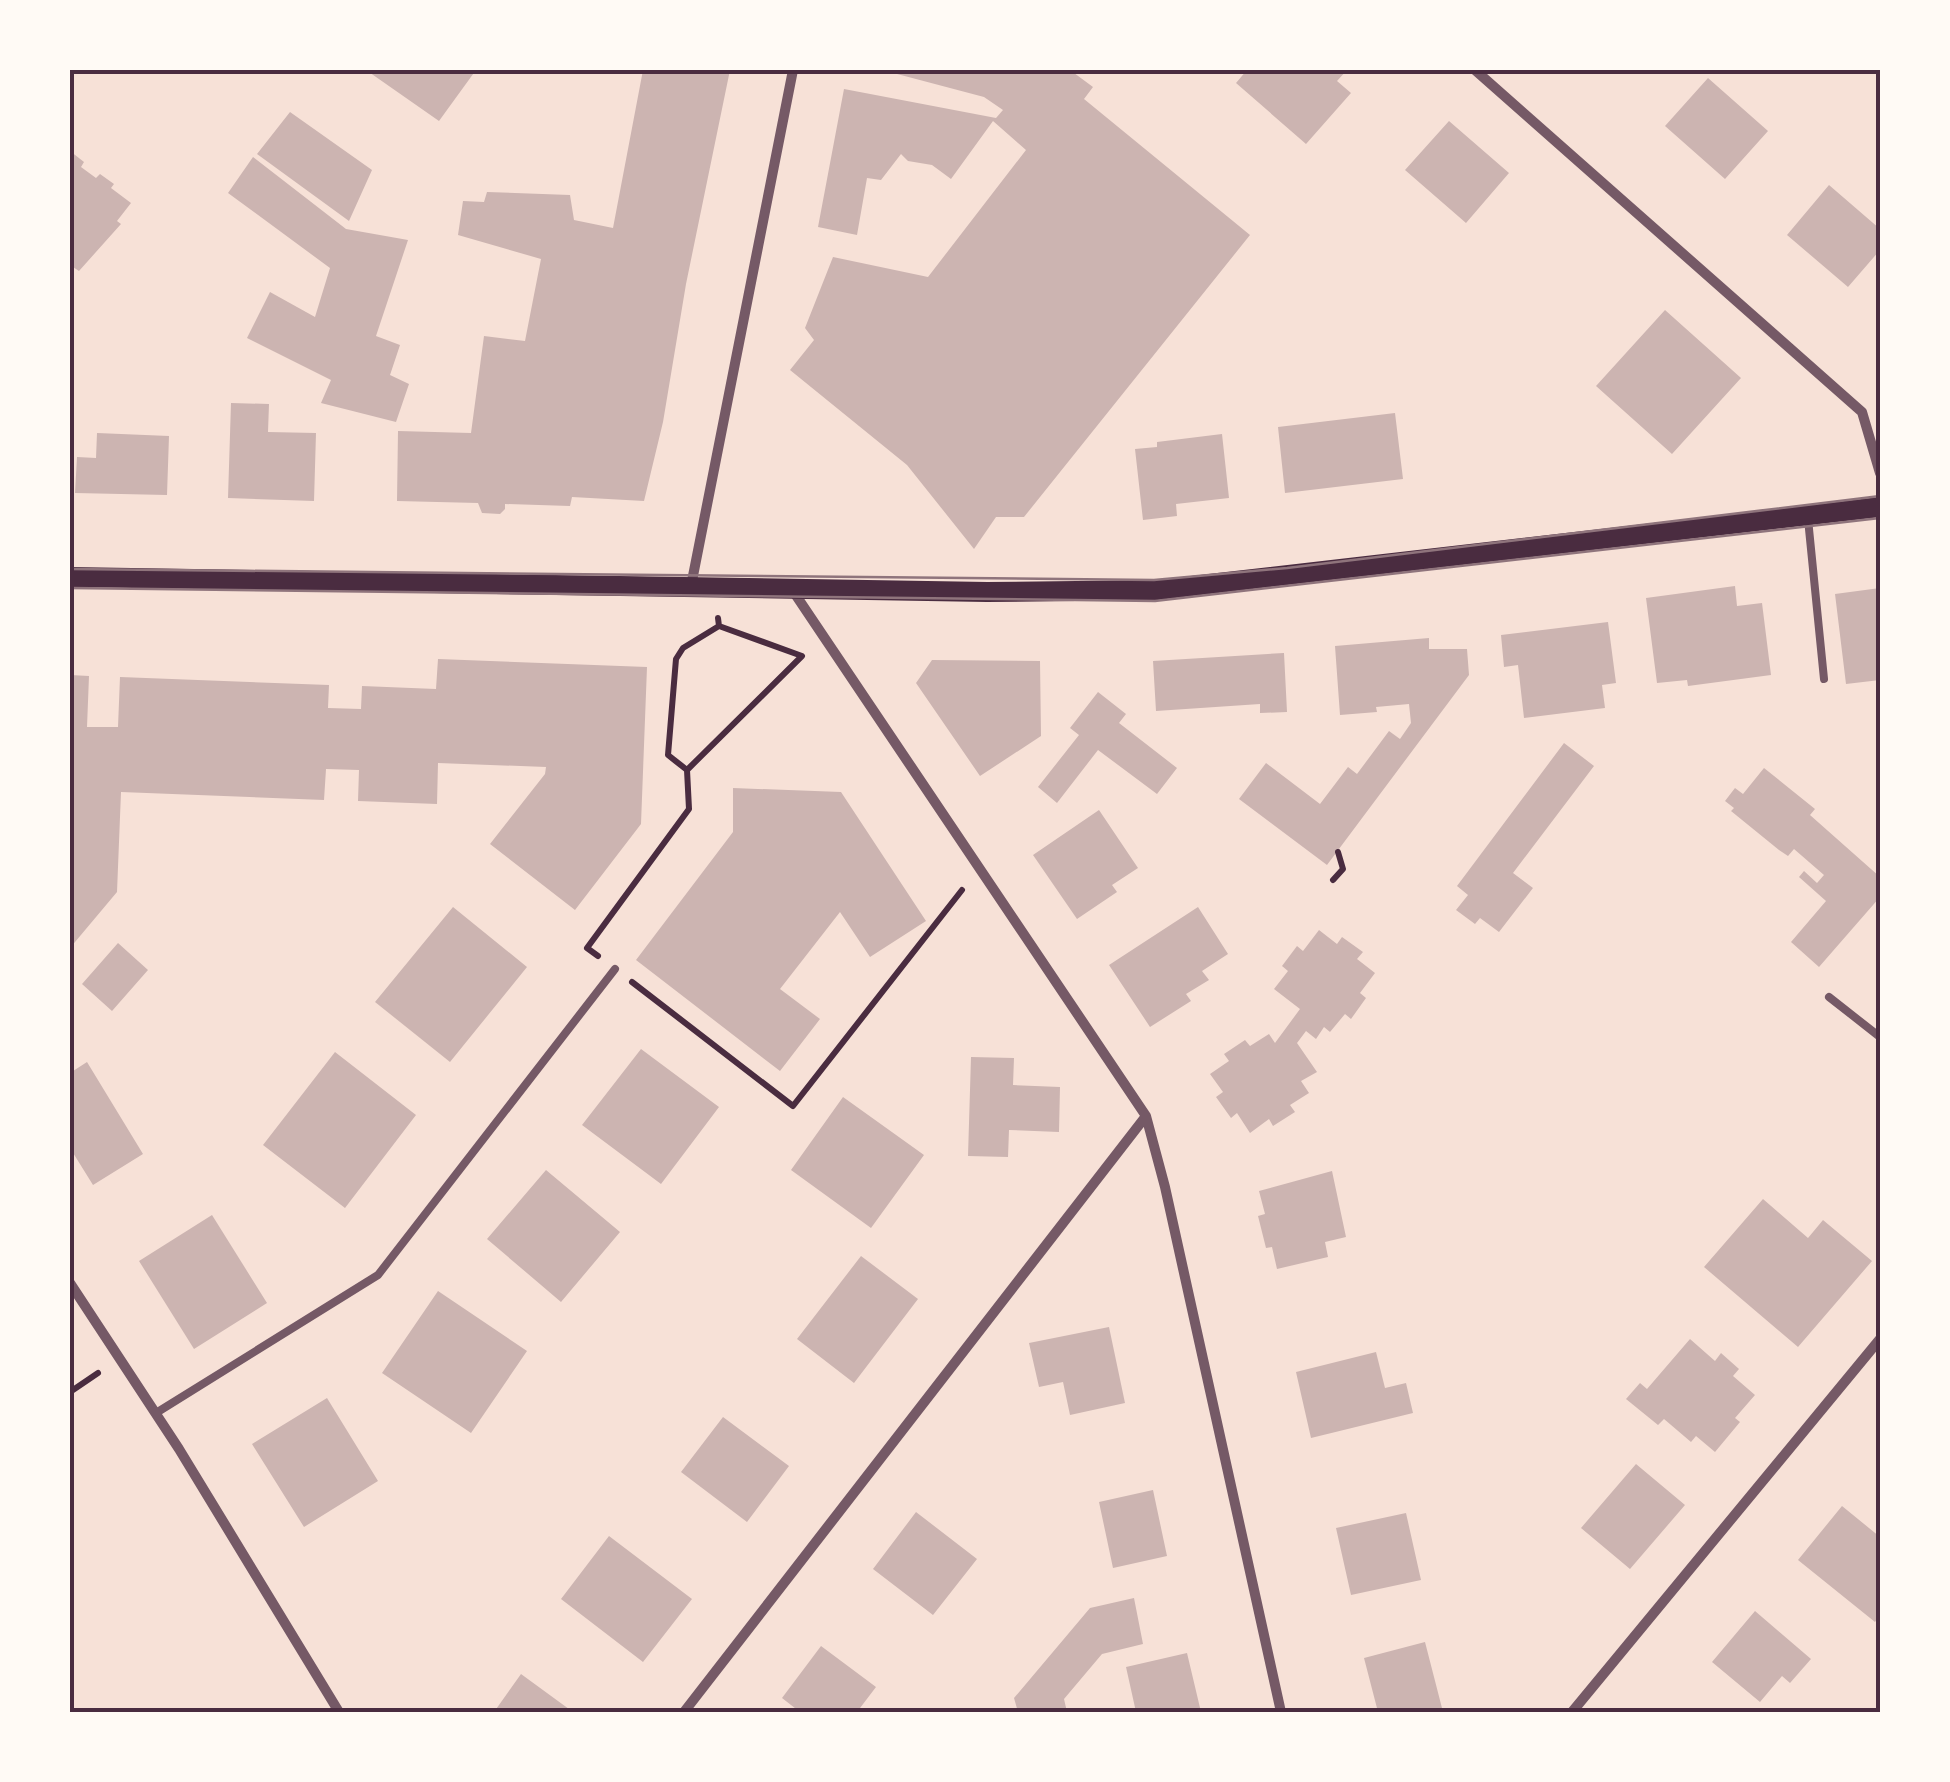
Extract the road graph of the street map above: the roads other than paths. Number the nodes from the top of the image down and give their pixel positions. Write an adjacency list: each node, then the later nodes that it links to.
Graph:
1 (793, 70): 7 (street)
2 (1475, 70): 3 (street)
3 (1880, 473)
4 (1880, 507): 5 (main road)
5 (1808, 516): 8 (main road); 9 (lane)
6 (70, 577): 7 (main road)
7 (691, 586): 8 (main road)
8 (791, 589): 13 (street)
9 (1824, 679)
10 (615, 968): 16 (lane)
11 (1829, 997): 12 (lane)
12 (1880, 1037)
13 (1146, 1116): 18 (street); 19 (street)
14 (70, 1283): 16 (street)
15 (1880, 1338): 20 (street)
16 (156, 1414): 17 (street)
17 (339, 1712)
18 (684, 1712)
19 (1281, 1712)
20 (1572, 1712)

